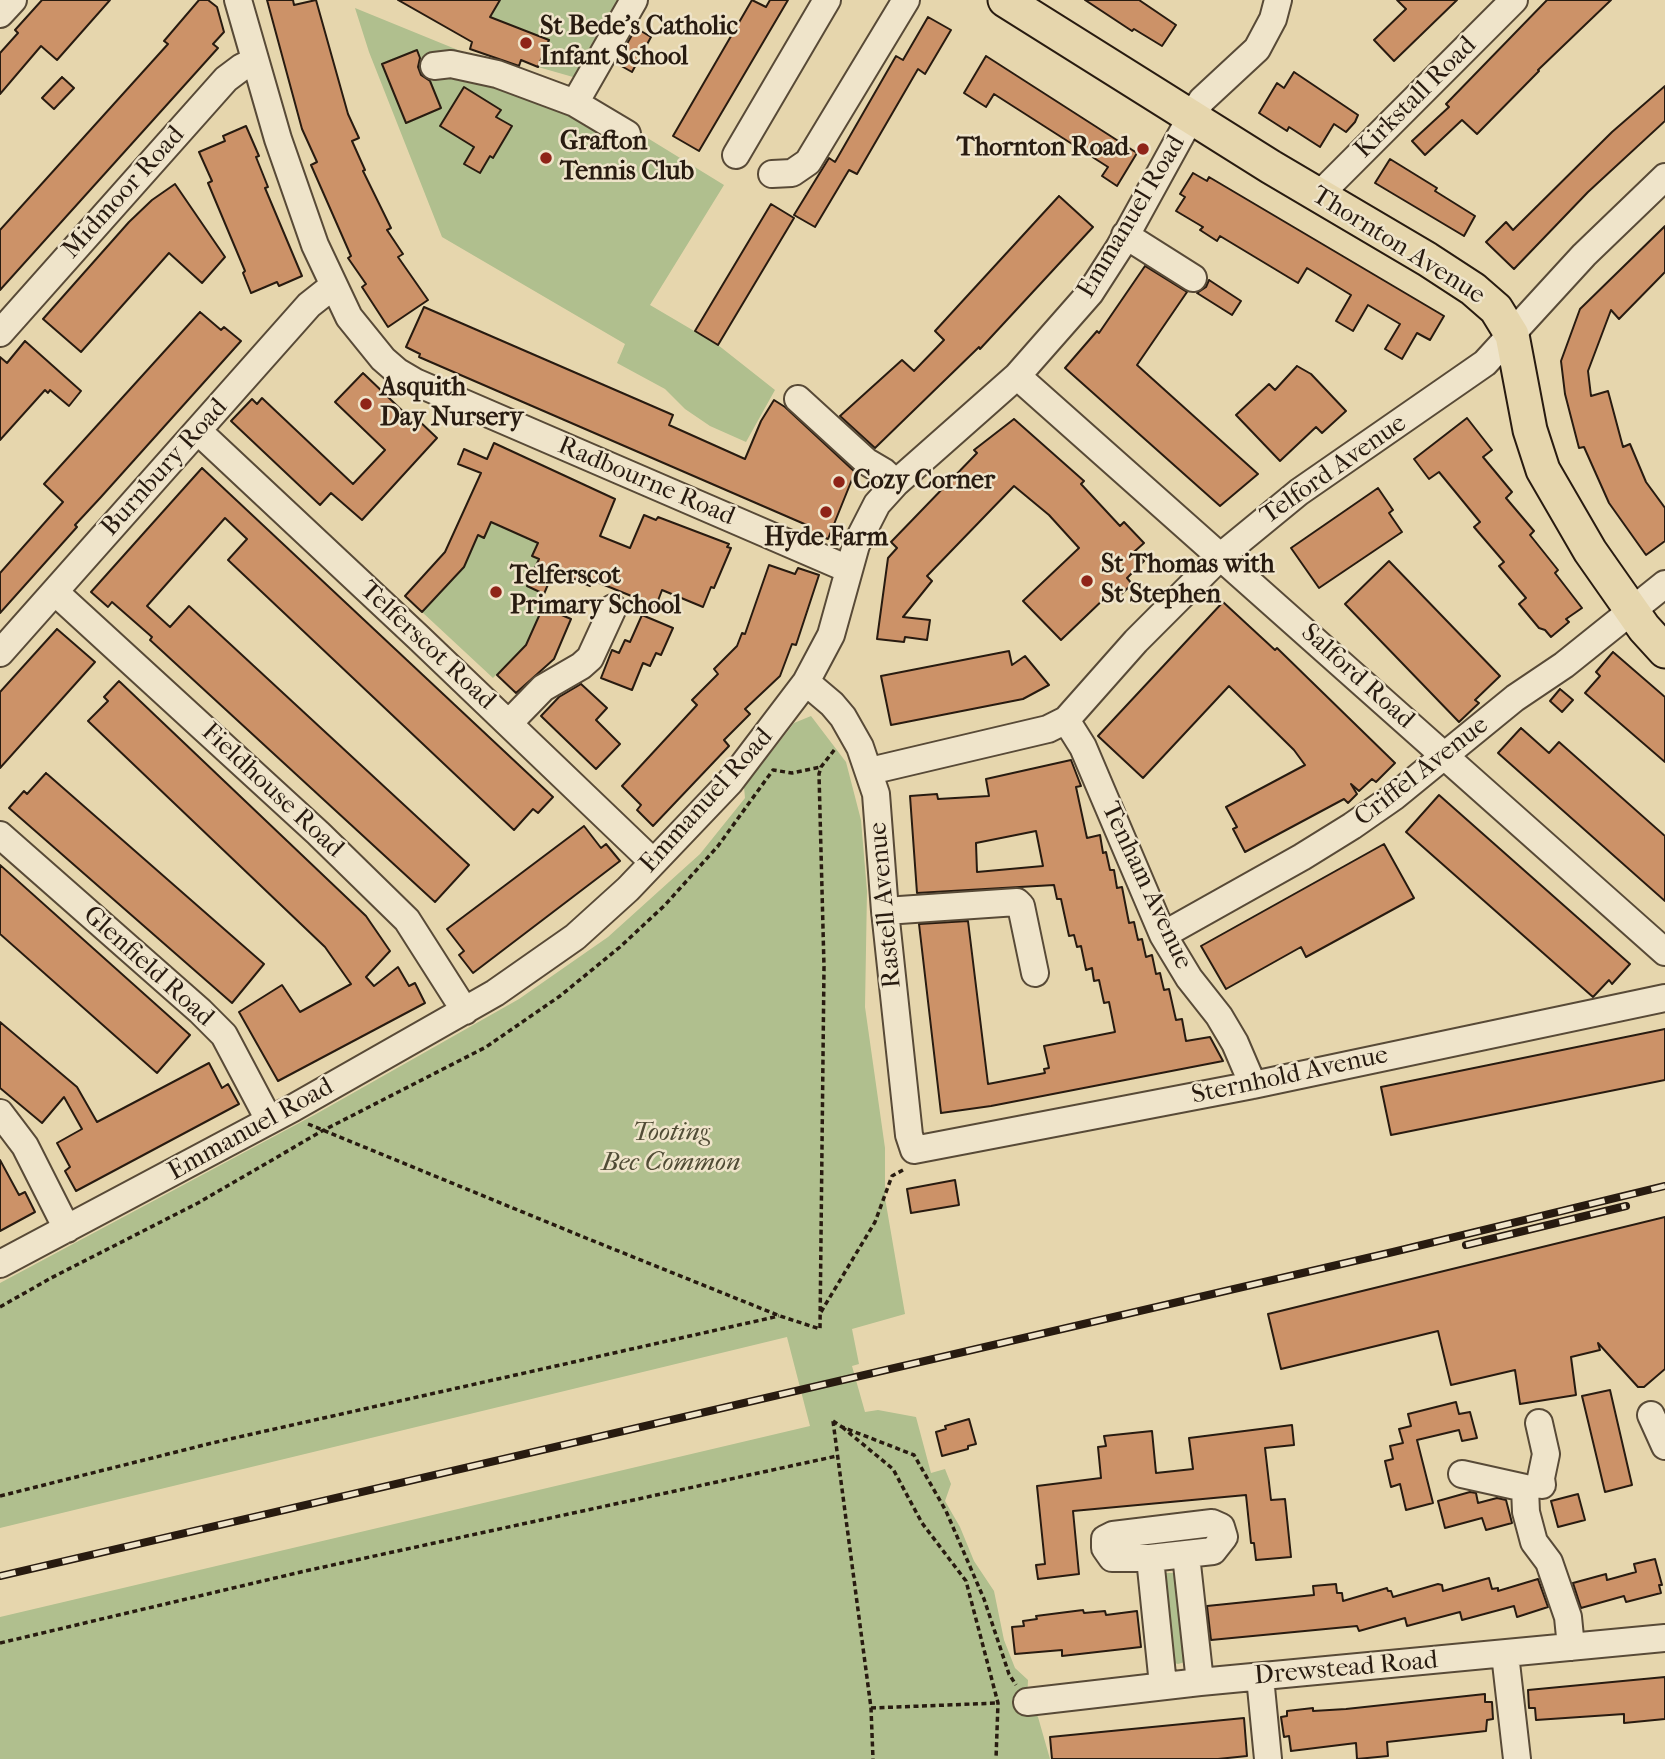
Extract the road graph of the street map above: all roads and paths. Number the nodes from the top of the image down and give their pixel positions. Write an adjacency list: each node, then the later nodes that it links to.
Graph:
1 (13, 0): 9 (street)
2 (238, 0): 10 (street, Radbourne Road)
3 (634, 0): 12 (street)
4 (827, 0): 15 (street)
5 (906, 0): 16 (street)
6 (1006, 0): 13 (main road, Thornton Avenue)
7 (1278, 0): 13 (street, Emmanuel Road)
8 (1514, 0): 18 (street, Kirkstall Road)
9 (0, 14)
10 (255, 61): 21 (street, Radbourne Road); 22 (street, Midmoor Road)
11 (434, 65): 12 (street)
12 (575, 103): 14 (street)
13 (1191, 117): 18 (main road, Thornton Avenue); 19 (street, Emmanuel Road)
14 (627, 134)
15 (736, 155)
16 (772, 174)
17 (1665, 177): 23 (street, Telford Avenue)
18 (1321, 197): 23 (main road, Thornton Avenue)
19 (1125, 235): 20 (street); 24 (street, Emmanuel Road)
20 (1193, 278)
21 (333, 286): 26 (street, Burnbury Road); 29 (street, Radbourne Road)
22 (0, 333)
23 (1512, 335): 28 (street, Telford Avenue); 33 (main road, Thornton Avenue)
24 (1017, 376): 27 (street, Emmanuel Road); 28 (street, Salford Road)
25 (798, 399): 27 (street)
26 (198, 431): 31 (street, Burnbury Road); 38 (street, Telferscot Road)
27 (896, 483): 29 (street, Emmanuel Road)
28 (1220, 556): 37 (street, Telford Avenue); 40 (street, Salford Road)
29 (848, 569): 36 (street, Emmanuel Road)
30 (1665, 584): 33 (street, Criffel Avenue)
31 (55, 592): 35 (street, Burnbury Road); 49 (street, Fieldhouse Road)
32 (613, 608): 38 (street)
33 (1632, 612): 34 (main road, Thornton Avenue); 40 (street, Criffel Avenue)
34 (1665, 651)
35 (0, 653)
36 (806, 682): 41 (street, Rastell Avenue); 43 (street, Emmanuel Road)
37 (1066, 720): 41 (street, Telford Avenue); 45 (street, Tenham Avenue)
38 (509, 723): 43 (street, Telferscot Road)
39 (839, 745): 57 (path)
40 (1446, 756): 45 (street, Criffel Avenue); 46 (street, Salford Road)
41 (870, 771): 44 (street, Rastell Avenue)
42 (0, 835): 53 (street, Glenfield Road)
43 (653, 862): 49 (street, Emmanuel Road)
44 (885, 911): 47 (street); 54 (street, Rastell Avenue)
45 (1163, 935): 50 (street, Tenham Avenue)
46 (1665, 952)
47 (1035, 973)
48 (1665, 998): 50 (street, Sternhold Avenue)
49 (465, 1011): 53 (street, Emmanuel Road)
50 (1253, 1085): 54 (street, Sternhold Avenue)
51 (0, 1113): 55 (street)
52 (304, 1119): 58 (path)
53 (269, 1120): 55 (street, Emmanuel Road)
54 (914, 1150): 57 (path)
55 (67, 1229): 56 (street, Emmanuel Road)
56 (0, 1264)
57 (820, 1313): 58 (path)
58 (780, 1315): 66 (path)
59 (1651, 1415): 62 (street)
60 (1539, 1423): 65 (street)
61 (842, 1427): 63 (path); 76 (path); 77 (path)
62 (1665, 1446)
63 (838, 1456): 70 (path); 78 (path)
64 (1462, 1474): 65 (street)
65 (1543, 1485): 71 (street)
66 (0, 1496)
67 (1186, 1555): 68 (street); 68 (street); 74 (street)
68 (1150, 1558): 75 (street)
69 (1665, 1638): 71 (street, Drewstead Road)
70 (0, 1643)
71 (1571, 1647): 72 (street, Drewstead Road)
72 (1505, 1654): 73 (street, Drewstead Road); 82 (street)
73 (1260, 1677): 74 (street, Drewstead Road); 81 (street)
74 (1200, 1682): 75 (street, Drewstead Road)
75 (1163, 1685): 76 (street, Drewstead Road)
76 (1027, 1702): 77 (path)
77 (998, 1703): 78 (path); 80 (path)
78 (871, 1708): 79 (path)
79 (873, 1759)
80 (996, 1759)
81 (1268, 1759)
82 (1517, 1759)

